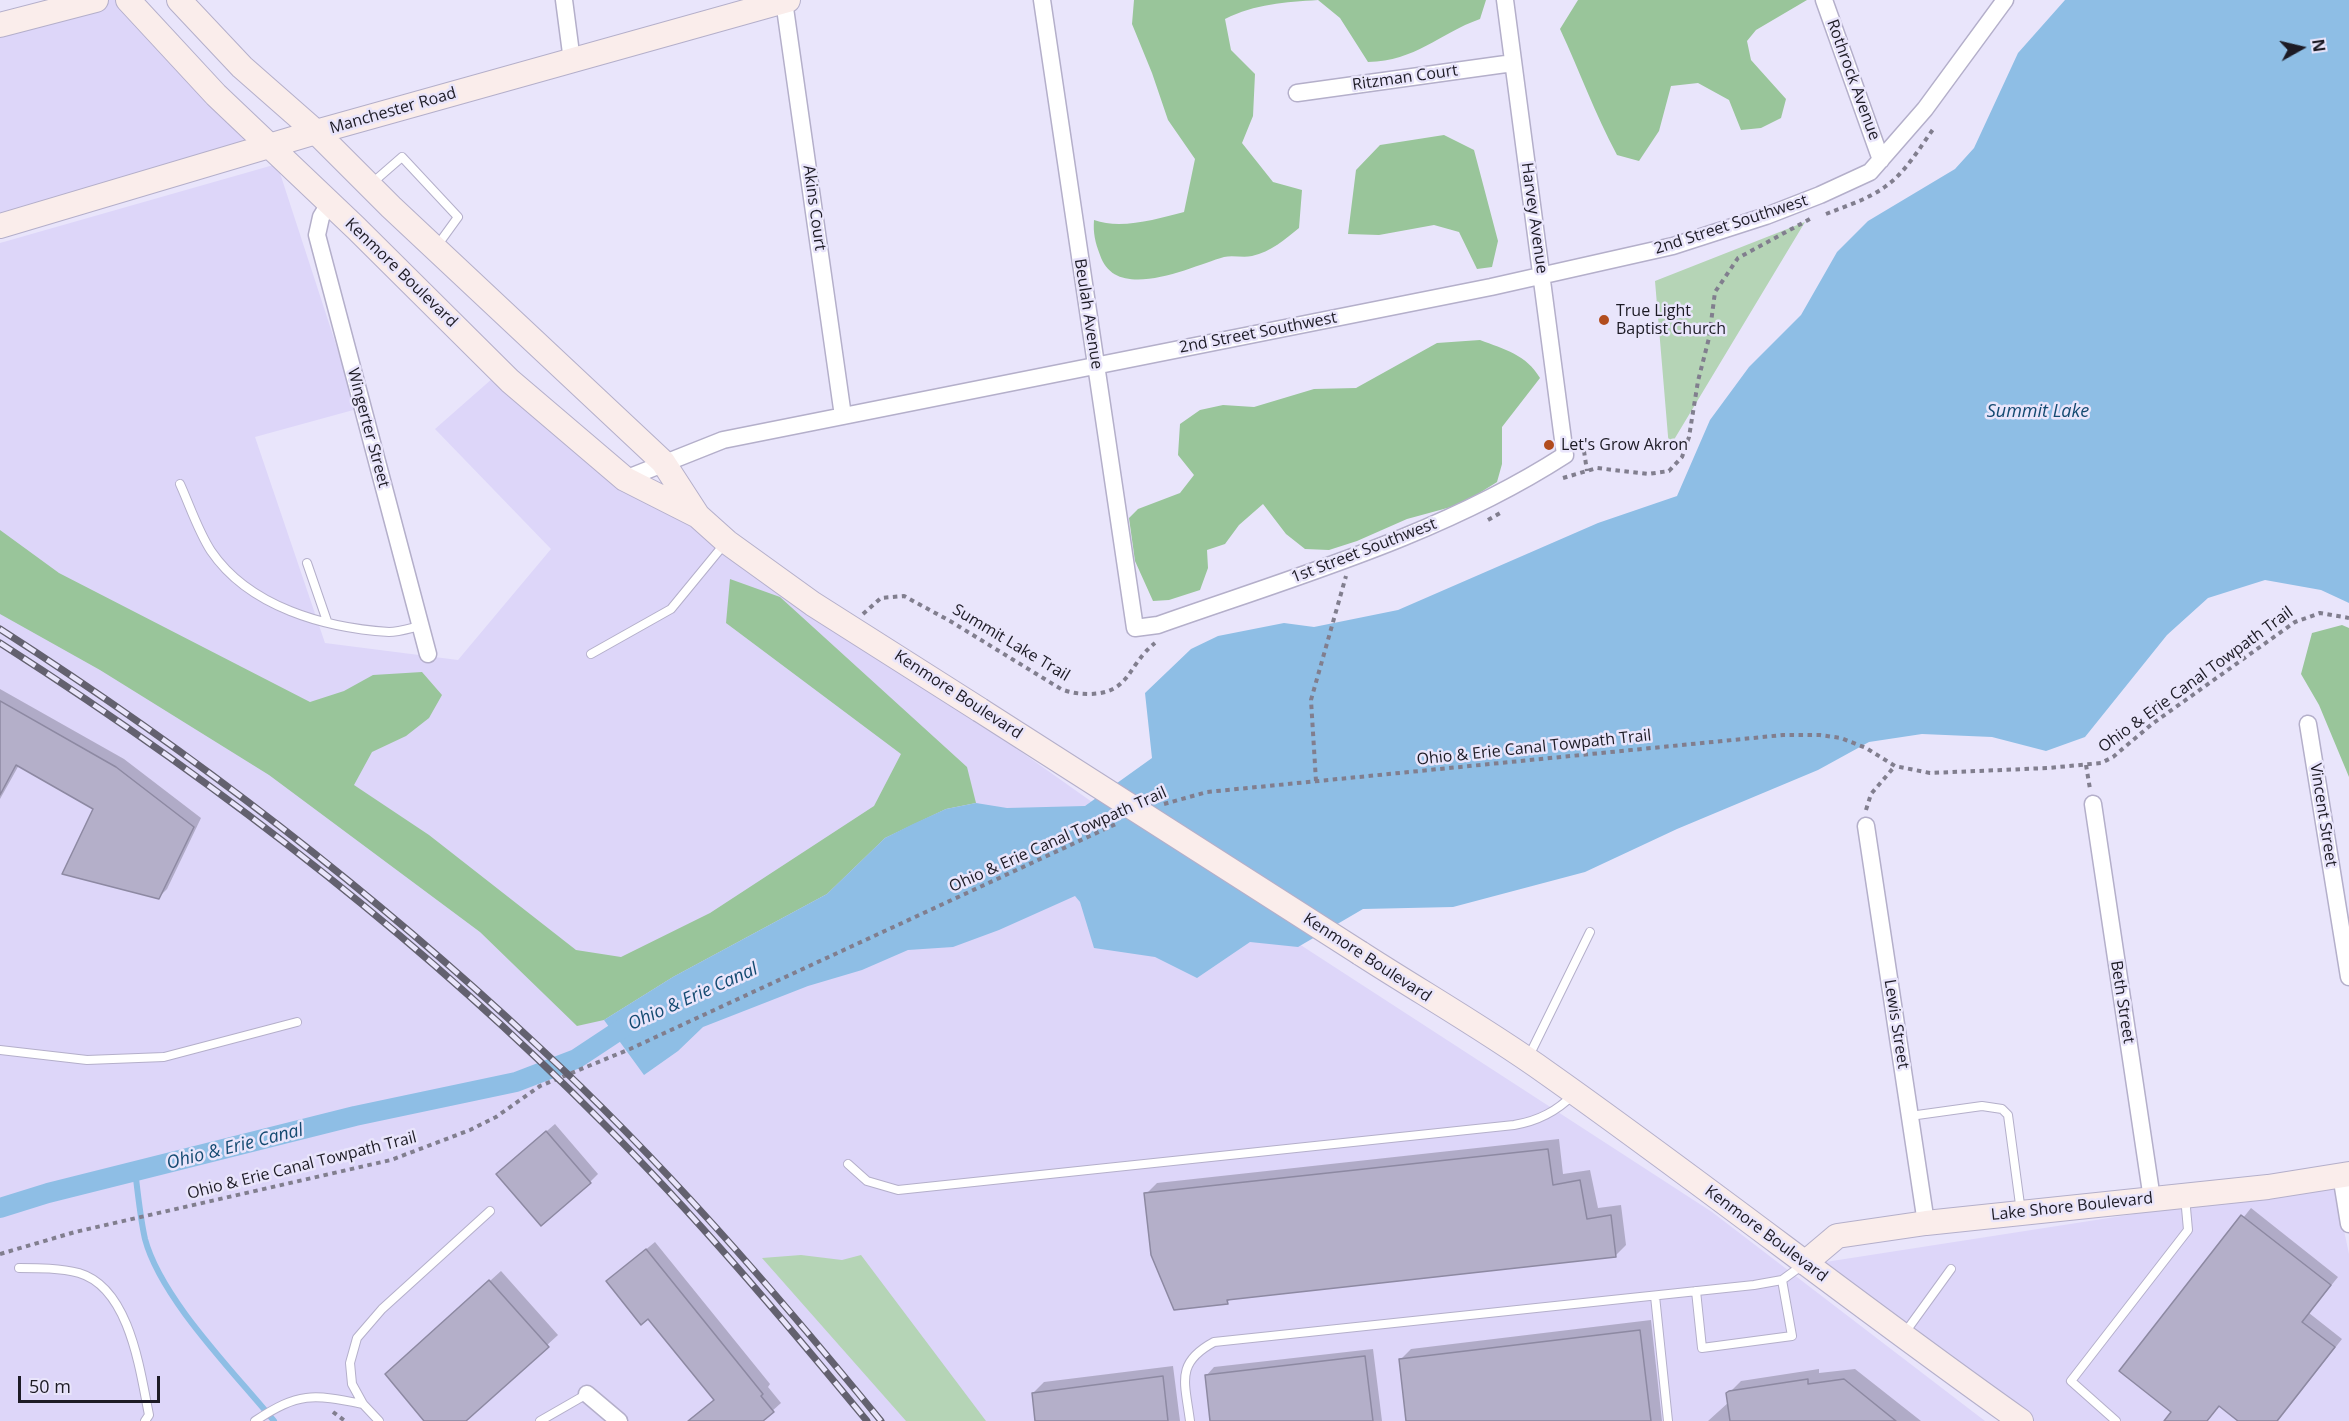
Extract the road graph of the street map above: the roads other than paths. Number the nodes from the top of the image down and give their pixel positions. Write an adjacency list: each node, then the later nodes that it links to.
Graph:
1 (96, 0): 10 (main road)
2 (128, 0): 15 (main road, Kenmore Boulevard)
3 (179, 0): 14 (main road, Kenmore Boulevard)
4 (564, 0): 11 (street)
5 (786, 0): 11 (main road, Manchester Road); 23 (street, Akins Court)
6 (1042, 0): 22 (street, Beulah Avenue)
7 (1504, 0): 12 (street, Harvey Avenue)
8 (1824, 0): 16 (street, Rothrock Avenue)
9 (2005, 0): 16 (street, 2nd Street Southwest)
10 (0, 25)
11 (572, 61): 14 (main road, Manchester Road)
12 (1513, 63): 13 (street, Ritzman Court); 21 (street, Harvey Avenue)
13 (1297, 93)
14 (316, 132): 15 (main road, Manchester Road); 17 (main road, Kenmore Boulevard)
15 (269, 146): 18 (main road, Kenmore Boulevard); 19 (main road, Manchester Road)
16 (1881, 160): 21 (street, 2nd Street Southwest)
17 (369, 186): 20 (main road, Kenmore Boulevard); 20 (lane)
18 (329, 204): 26 (main road, Kenmore Boulevard); 32 (street, Wingerter Street)
19 (0, 226)
20 (435, 249): 25 (main road, Kenmore Boulevard)
21 (1542, 276): 22 (street, 2nd Street Southwest); 24 (street, Harvey Avenue)
22 (1095, 365): 23 (street, 2nd Street Southwest); 33 (street, Beulah Avenue)
23 (843, 416): 25 (street, 2nd Street Southwest)
24 (1563, 437): 33 (street, 1st Street Southwest)
25 (663, 462): 26 (street, 2nd Street Southwest); 28 (main road, Kenmore Boulevard)
26 (625, 479): 28 (main road, Kenmore Boulevard)
27 (180, 484): 31 (lane)
28 (698, 516): 29 (main road, Kenmore Boulevard)
29 (726, 542): 35 (lane); 43 (main road, Kenmore Boulevard, bridge)
30 (307, 563): 31 (lane)
31 (327, 621): 32 (lane)
32 (420, 626): 34 (street, Wingerter Street)
33 (1135, 628)
34 (428, 654)
35 (591, 654)
36 (2308, 724): 40 (street, Vincent Street)
37 (2093, 804): 49 (street, Beth Street)
38 (1866, 826): 45 (street, Lewis Street)
39 (1590, 932): 43 (lane)
40 (2349, 976)
41 (297, 1022): 42 (lane)
42 (0, 1050)
43 (1527, 1060): 44 (main road, Kenmore Boulevard)
44 (1575, 1093): 46 (lane); 54 (main road, Kenmore Boulevard)
45 (1910, 1116): 51 (lane); 52 (street, Lewis Street)
46 (848, 1164)
47 (2345, 1175): 48 (main road, Lake Shore Boulevard); 53 (street)
48 (2185, 1196): 49 (main road, Lake Shore Boulevard); 71 (lane)
49 (2152, 1199): 51 (main road, Lake Shore Boulevard)
50 (490, 1211): 62 (lane)
51 (2021, 1212): 52 (main road, Lake Shore Boulevard)
52 (1926, 1223): 54 (main road, Lake Shore Boulevard)
53 (2349, 1224)
54 (1805, 1263): 57 (lane); 60 (main road, Kenmore Boulevard)
55 (19, 1268): 63 (lane)
56 (1952, 1269): 60 (lane)
57 (1782, 1280): 58 (lane); 58 (lane)
58 (1696, 1291): 59 (lane)
59 (1655, 1296): 68 (lane); 69 (lane)
60 (1902, 1336): 70 (main road, Kenmore Boulevard)
61 (588, 1394): 66 (lane); 67 (street)
62 (363, 1404): 64 (lane); 65 (lane)
63 (146, 1421)
64 (255, 1421)
65 (379, 1421)
66 (540, 1421)
67 (619, 1421)
68 (1190, 1421)
69 (1668, 1421)
70 (2021, 1421)
71 (2116, 1421)

